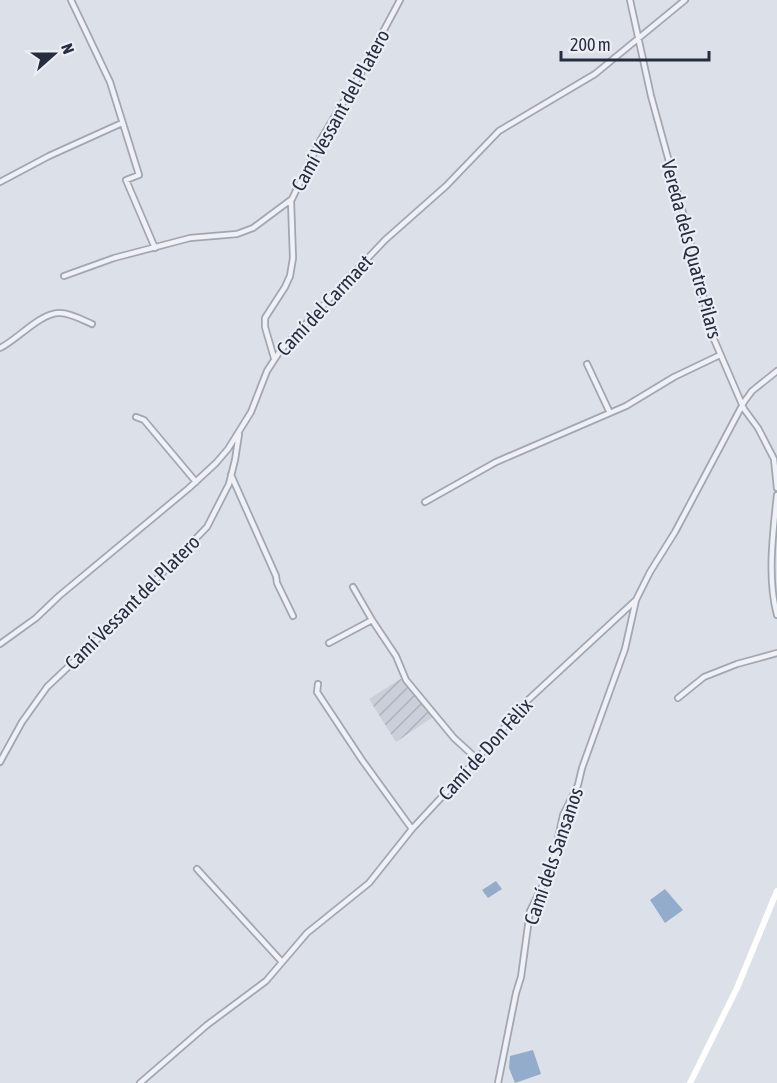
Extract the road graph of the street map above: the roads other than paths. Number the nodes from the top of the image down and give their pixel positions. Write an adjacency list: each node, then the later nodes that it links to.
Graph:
1 (71, 0): 6 (street)
2 (400, 0): 8 (street, Camí Vessant del Platero)
3 (630, 0): 5 (street, Vereda dels Quatre Pilars)
4 (685, 0): 5 (street, Camí del Carmaet)
5 (639, 38): 13 (street, Vereda dels Quatre Pilars); 14 (street, Camí del Carmaet)
6 (122, 123): 7 (street); 9 (street)
7 (0, 182)
8 (292, 199): 9 (street); 14 (street, Camí Vessant del Platero)
9 (155, 248): 10 (street)
10 (64, 276)
11 (92, 324): 12 (street)
12 (0, 348)
13 (720, 355): 17 (street, Vereda dels Quatre Pilars); 18 (street)
14 (274, 358): 20 (street, Camí del Carmaet)
15 (587, 364): 18 (street)
16 (777, 371): 17 (street, Camí de Don Fèlix)
17 (743, 405): 23 (street, Vereda dels Quatre Pilars); 27 (street, Camí de Don Fèlix)
18 (610, 413): 25 (street)
19 (136, 417): 22 (street)
20 (239, 432): 21 (street, Camí Vessant del Platero); 22 (street, Camí del Carmaet)
21 (231, 475): 29 (street); 37 (street, Camí Vessant del Platero)
22 (196, 482): 32 (street, Camí del Carmaet)
23 (777, 488)
24 (777, 495): 28 (street)
25 (424, 502)
26 (353, 587): 30 (street)
27 (636, 600): 36 (street, Camí de Don Fèlix); 43 (street, Camí dels Sansanos)
28 (777, 615)
29 (293, 616)
30 (372, 620): 31 (street); 36 (street)
31 (329, 643)
32 (0, 644)
33 (777, 653): 35 (street)
34 (318, 684): 38 (street)
35 (678, 698)
36 (477, 759): 38 (street, Camí de Don Fèlix)
37 (0, 762)
38 (412, 829): 41 (street, Camí de Don Fèlix)
39 (197, 869): 41 (street)
40 (777, 891): 44 (main road)
41 (282, 962): 42 (street, Camí de Don Fèlix)
42 (142, 1082)
43 (498, 1083)
44 (690, 1083)

